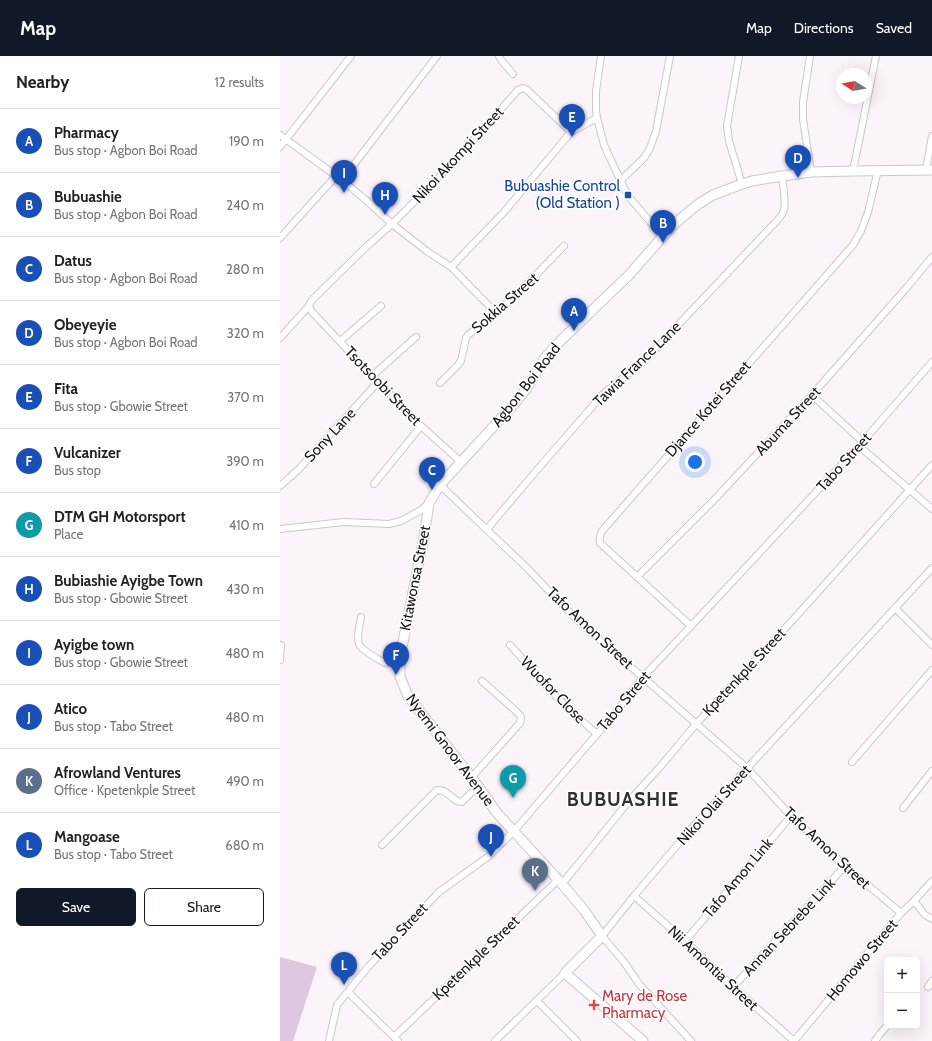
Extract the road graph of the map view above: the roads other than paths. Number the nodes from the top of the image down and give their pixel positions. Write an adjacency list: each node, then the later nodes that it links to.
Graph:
1 (351, 56): 14 (street)
2 (437, 56): 22 (street)
3 (499, 56): 9 (street)
4 (601, 56): 10 (street)
5 (670, 56): 23 (street)
6 (739, 56): 24 (street)
7 (810, 56): 19 (street)
8 (876, 56): 16 (street)
9 (513, 74)
10 (597, 118): 11 (street); 23 (street)
11 (572, 132): 25 (street, Nikoi Akompi Street); 30 (street)
12 (280, 135): 14 (street)
13 (932, 136): 18 (street)
14 (286, 140): 15 (street); 20 (street)
15 (280, 147)
16 (853, 170): 17 (street, Agbon Boi Road); 19 (street, Agbon Boi Road)
17 (878, 170): 18 (street, Agbon Boi Road); 55 (street, Djance Kotei Street)
18 (929, 170)
19 (811, 172): 21 (street, Agbon Boi Road)
20 (336, 176): 22 (street); 27 (street)
21 (782, 176): 24 (street, Agbon Boi Road); 53 (street, Tawia France Lane)
22 (342, 180): 25 (street)
23 (620, 181): 26 (street)
24 (742, 184): 26 (street, Agbon Boi Road)
25 (392, 224): 30 (street); 31 (street, Nikoi Akompi Street)
26 (663, 237): 44 (street, Agbon Boi Road)
27 (280, 238)
28 (564, 246): 33 (street, Sokkia Street)
29 (932, 258): 41 (street, Abuma Street)
30 (451, 267): 33 (street)
31 (309, 306): 35 (street, Nikoi Akompi Street); 36 (street, Tsotsoobi Street)
32 (381, 306): 36 (street)
33 (496, 313): 40 (street, Sokkia Street)
34 (416, 337): 38 (street)
35 (280, 338)
36 (340, 341): 38 (street, Tsotsoobi Street)
37 (932, 362): 43 (street, Tabo Street)
38 (372, 376): 39 (street, Tsotsoobi Street)
39 (378, 382): 42 (street, Tsotsoobi Street); 48 (street, Sony Lane)
40 (440, 383)
41 (812, 395): 43 (street); 55 (street, Abuma Street)
42 (421, 426): 44 (street, Tsotsoobi Street); 46 (street)
43 (861, 444): 49 (street); 58 (street, Tabo Street)
44 (462, 462): 47 (street, Agbon Boi Road)
45 (932, 465): 49 (street, Kpetenkple Street)
46 (374, 484)
47 (440, 485): 50 (street, Agbon Boi Road); 53 (street, Tafo Amon Street)
48 (280, 486)
49 (910, 489): 51 (street); 68 (street, Kpetenkple Street)
50 (429, 503): 52 (street); 65 (street, Kitawonsa Street)
51 (932, 509)
52 (280, 529)
53 (487, 529): 66 (street, Tafo Amon Street)
54 (932, 568): 56 (street, Nikoi Olai Street)
55 (637, 577): 58 (street, Djance Kotei Street)
56 (895, 608): 59 (street); 71 (street, Nikoi Olai Street)
57 (362, 618): 63 (street)
58 (691, 626): 66 (street, Tabo Street)
59 (932, 644)
60 (281, 645): 62 (street)
61 (510, 645): 69 (street, Wuofor Close)
62 (280, 660)
63 (385, 663)
64 (932, 670): 70 (street)
65 (400, 677): 73 (street, Nyemi Gnoor Avenue)
66 (643, 677): 68 (street, Tafo Amon Street); 69 (street, Tabo Street)
67 (482, 682): 73 (street)
68 (696, 724): 71 (street, Tafo Amon Street); 81 (street, Kpetenkple Street)
69 (597, 734): 77 (street, Tabo Street)
70 (852, 762)
71 (747, 768): 76 (street, Tafo Amon Street); 82 (street, Nikoi Olai Street)
72 (932, 772): 75 (street)
73 (471, 778): 74 (street, Nyemi Gnoor Avenue)
74 (478, 786): 77 (street, Nyemi Gnoor Avenue); 78 (street)
75 (903, 808)
76 (791, 816): 79 (street, Tafo Amon Street); 87 (street, Tafo Amon Link)
77 (514, 831): 81 (street, Nyemi Gnoor Avenue); 92 (street, Tabo Street)
78 (382, 845)
79 (845, 866): 84 (street, Tafo Amon Street); 91 (street, Annan Sebrebe Link)
80 (932, 881): 83 (street, Homowo Street)
81 (560, 882): 86 (street, Nyemi Gnoor Avenue); 95 (street, Kpetenkple Street)
82 (634, 896): 86 (street, Nikoi Olai Street); 87 (street, Nii Amontia Street)
83 (914, 901): 84 (street, Homowo Street); 85 (street)
84 (901, 913): 101 (street, Homowo Street)
85 (932, 919)
86 (602, 936): 88 (street, Nikoi Olai Street); 100 (street, Nyemi Gnoor Avenue)
87 (685, 941): 91 (street, Nii Amontia Street)
88 (565, 974): 93 (street, Nikoi Olai Street); 99 (street)
89 (932, 981): 90 (street)
90 (928, 987)
91 (733, 988): 101 (street, Nii Amontia Street)
92 (348, 992): 95 (street); 96 (street, Tabo Street)
93 (537, 1001): 97 (street, Nikoi Olai Street); 98 (street)
94 (884, 1029): 102 (street)
95 (396, 1039)
96 (329, 1041)
97 (495, 1041)
98 (577, 1041)
99 (643, 1041)
100 (691, 1041)
101 (794, 1041)
102 (875, 1041)

